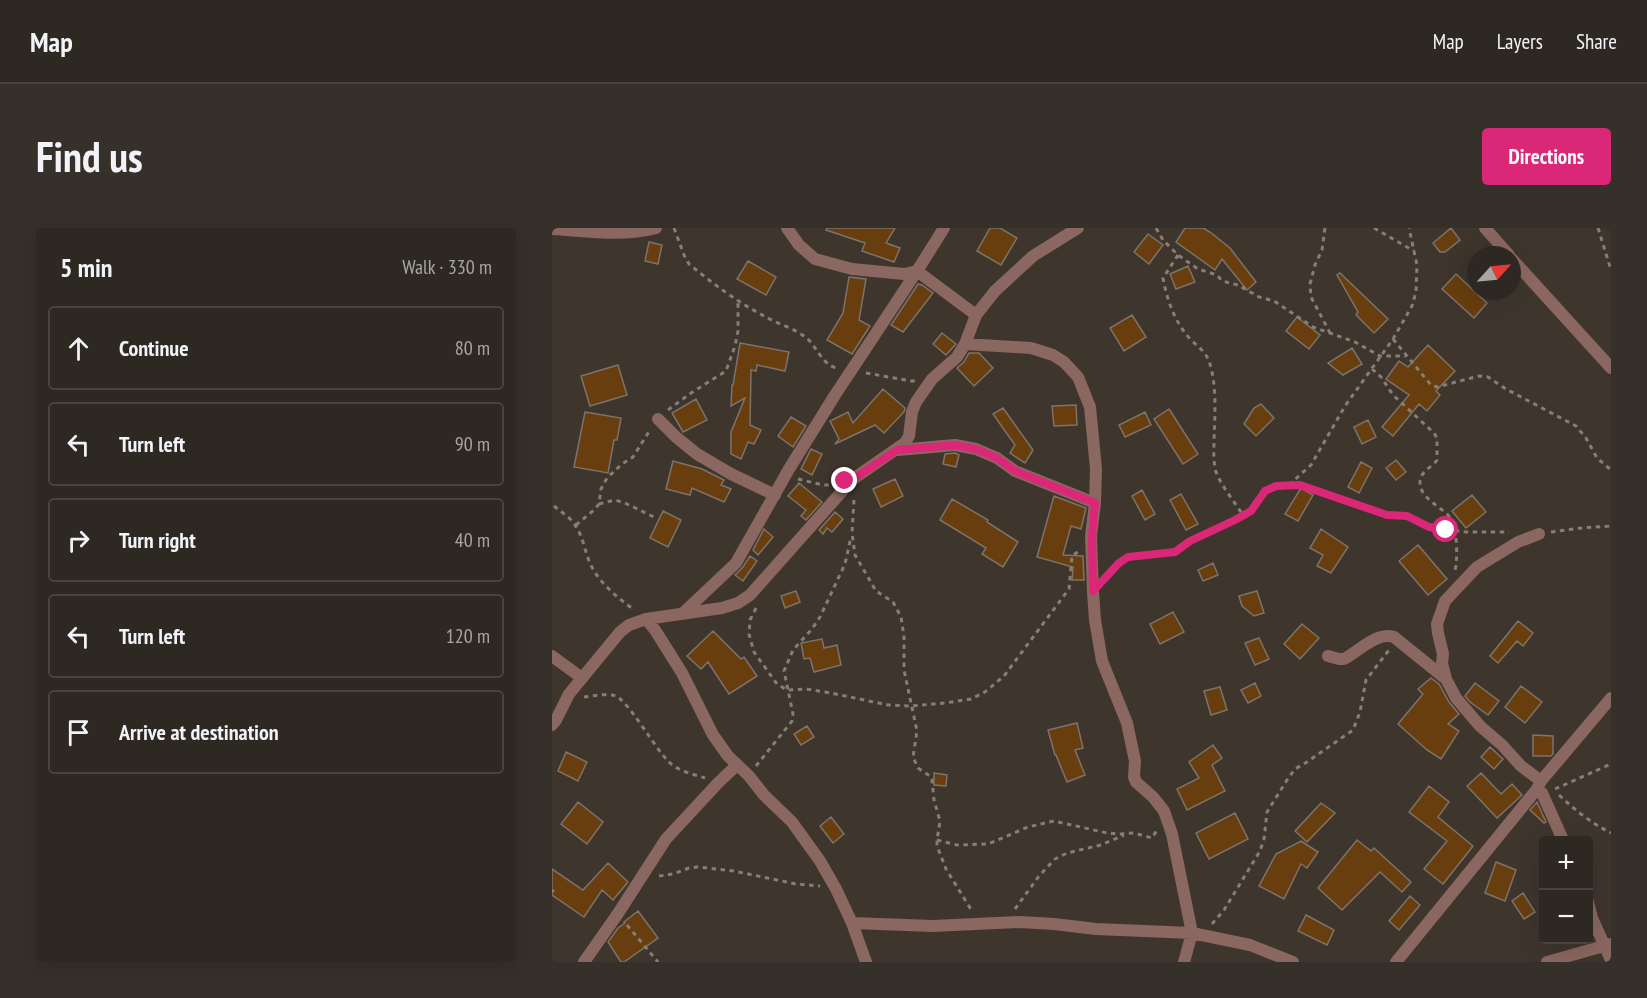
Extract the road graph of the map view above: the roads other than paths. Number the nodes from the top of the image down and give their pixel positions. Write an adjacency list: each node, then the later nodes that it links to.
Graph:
1 (656, 228): 6 (street)
2 (787, 228): 9 (street)
3 (944, 228): 9 (street)
4 (1078, 228): 10 (street)
5 (1485, 228): 7 (street)
6 (552, 229)
7 (1501, 246)
8 (1521, 269): 12 (street)
9 (917, 271): 10 (street); 15 (street)
10 (976, 315): 11 (street)
11 (965, 344): 14 (street); 16 (street)
12 (1611, 368)
13 (658, 419): 15 (street)
14 (897, 450): 16 (street); 18 (street)
15 (775, 495): 18 (street)
16 (1095, 503): 31 (street)
17 (1539, 534): 23 (street)
18 (682, 614): 19 (street)
19 (646, 619): 22 (street); 26 (street)
20 (552, 656): 22 (street)
21 (1328, 656): 23 (street)
22 (582, 678): 25 (street)
23 (1446, 679): 27 (street)
24 (1611, 698): 27 (street)
25 (552, 725)
26 (737, 765): 30 (street); 34 (street)
27 (1539, 785): 28 (street); 38 (street)
28 (1561, 836)
29 (1593, 920): 32 (street)
30 (852, 923): 31 (street); 35 (street)
31 (1196, 934): 36 (street); 37 (street)
32 (1607, 945): 33 (street); 39 (street)
33 (1611, 960)
34 (584, 962)
35 (866, 962)
36 (1184, 962)
37 (1293, 962)
38 (1396, 962)
39 (1547, 962)

